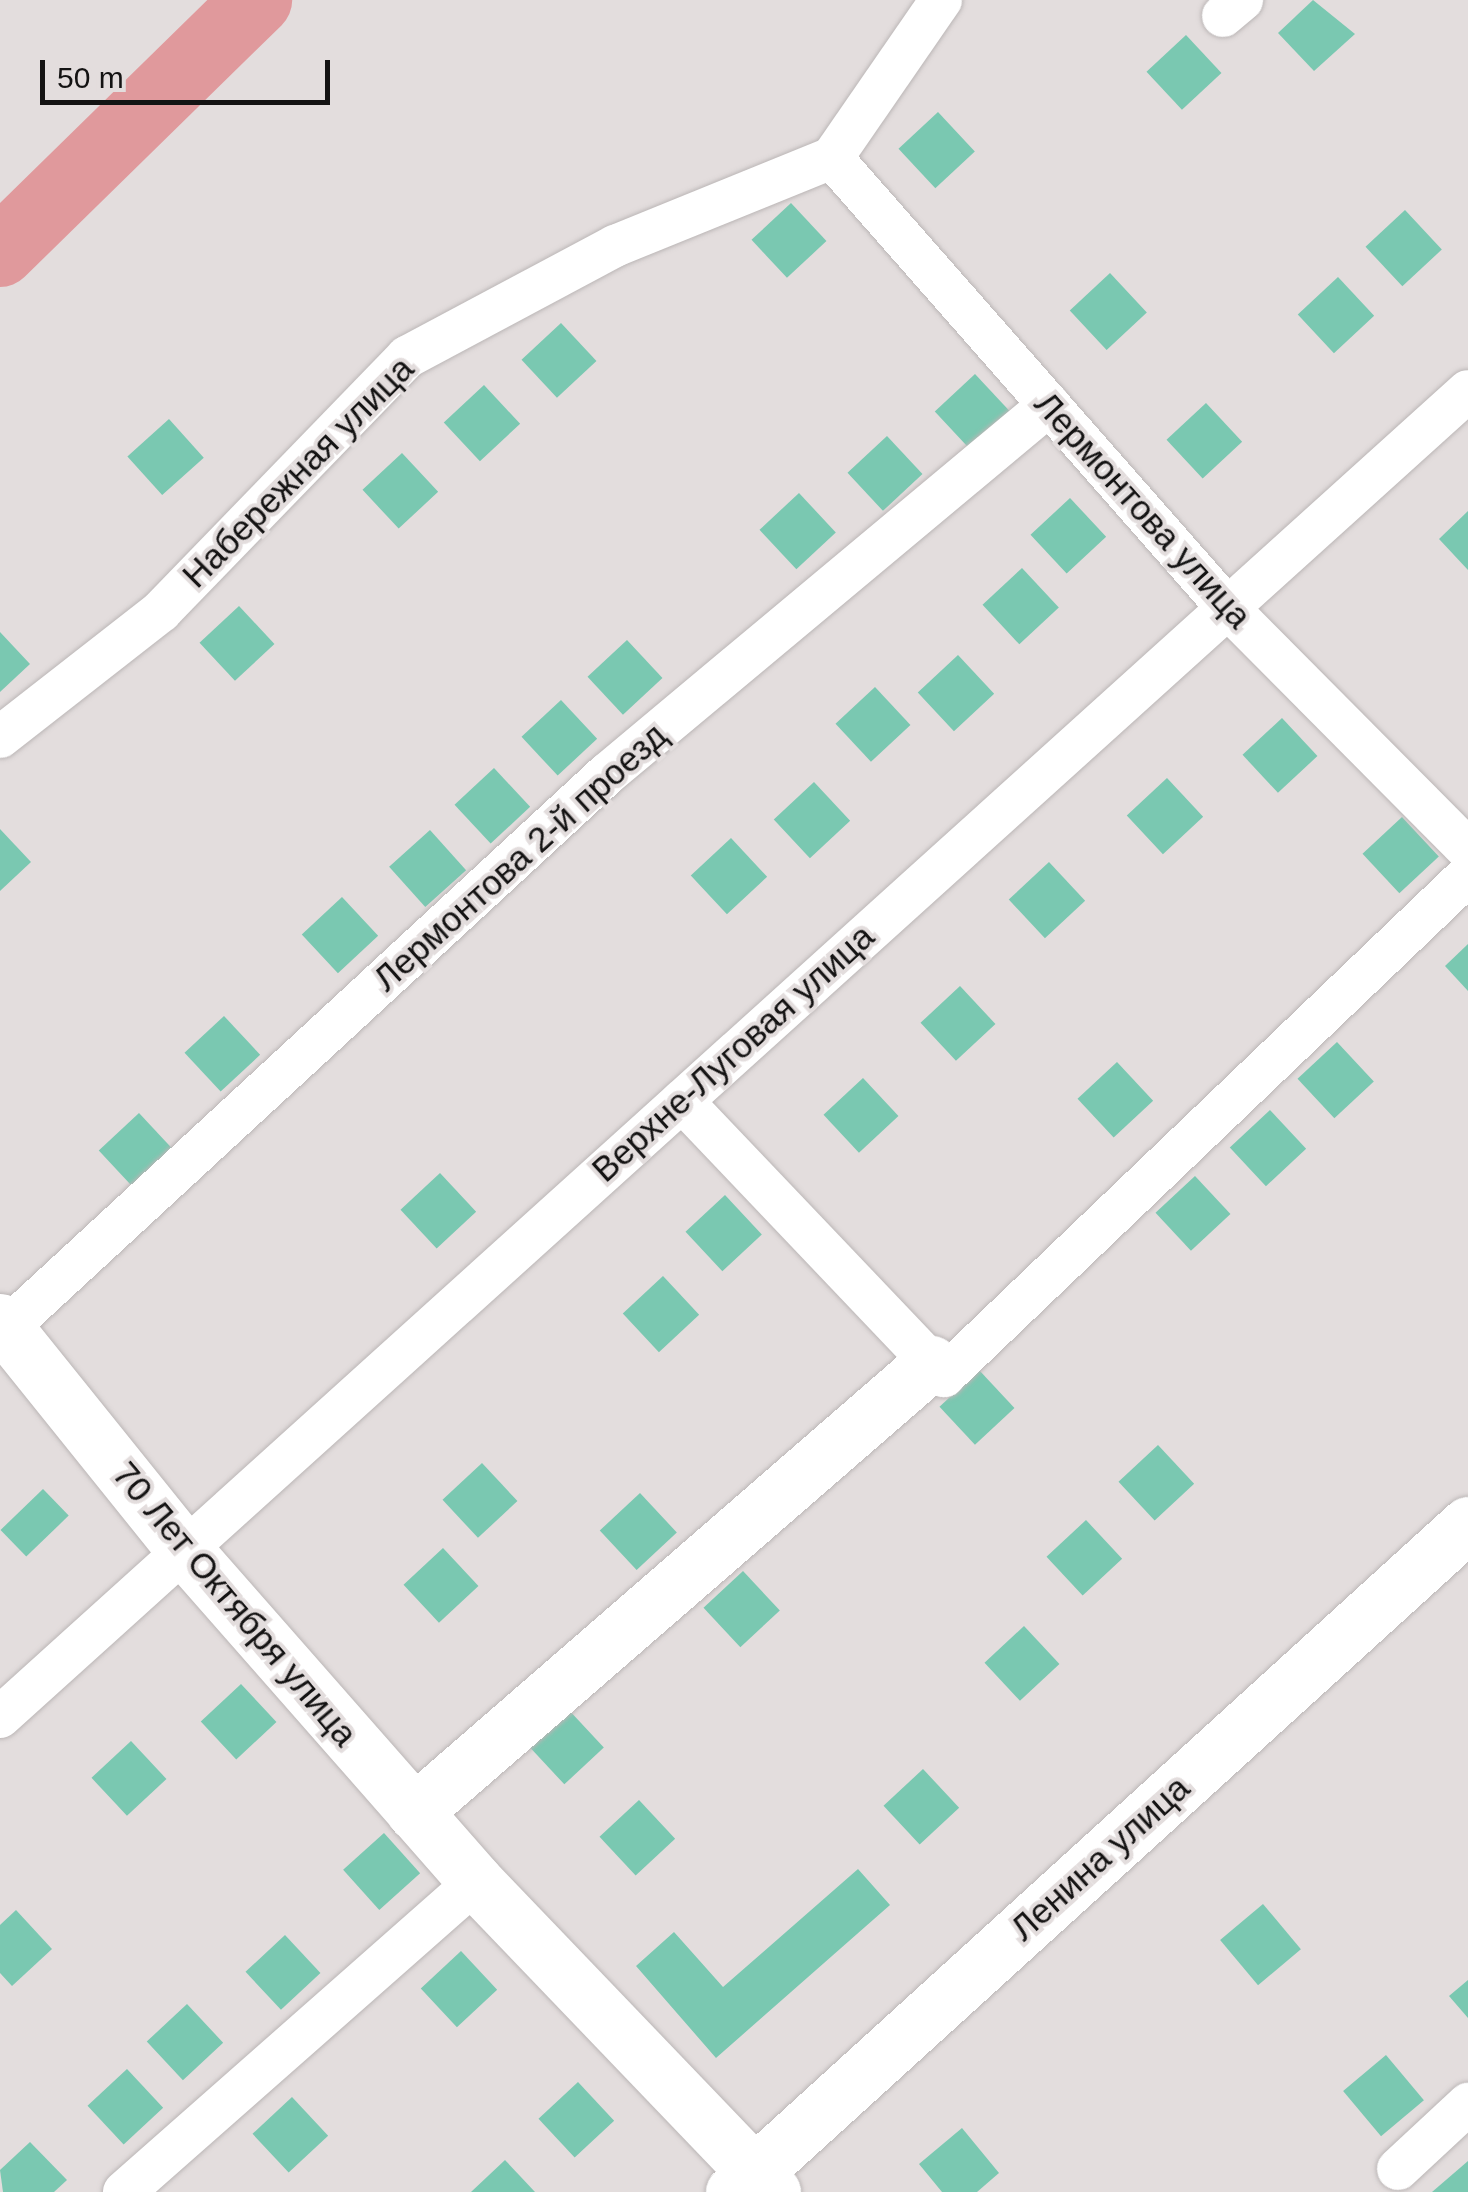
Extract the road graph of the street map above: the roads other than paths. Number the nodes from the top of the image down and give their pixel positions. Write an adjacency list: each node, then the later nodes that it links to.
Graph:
1 (941, 0): 2 (street)
2 (832, 158): 4 (street, Лермонтова улица); 6 (street, Набережная улица)
3 (1468, 391): 5 (street, Верхне-Луговая улица)
4 (1049, 405): 5 (street, Лермонтова улица); 10 (street, Лермонтова 2-й проезд)
5 (1224, 604): 7 (street, Лермонтова улица); 9 (street, Верхне-Луговая улица)
6 (0, 737)
7 (1468, 850)
8 (1468, 875): 11 (street)
9 (682, 1101): 11 (street); 13 (street, Верхне-Луговая улица)
10 (4, 1324): 13 (street, 70 Лет Октября улица)
11 (938, 1370): 15 (street)
12 (1468, 1524): 19 (street, Ленина улица)
13 (182, 1546): 14 (street, Верхне-Луговая улица); 15 (street, 70 Лет Октября улица)
14 (0, 1717)
15 (414, 1812): 16 (street, 70 Лет Октября улица)
16 (476, 1882): 19 (street, 70 Лет Октября улица); 20 (street)
17 (1468, 2104): 18 (street)
18 (1398, 2168)
19 (753, 2185)
20 (124, 2192)

